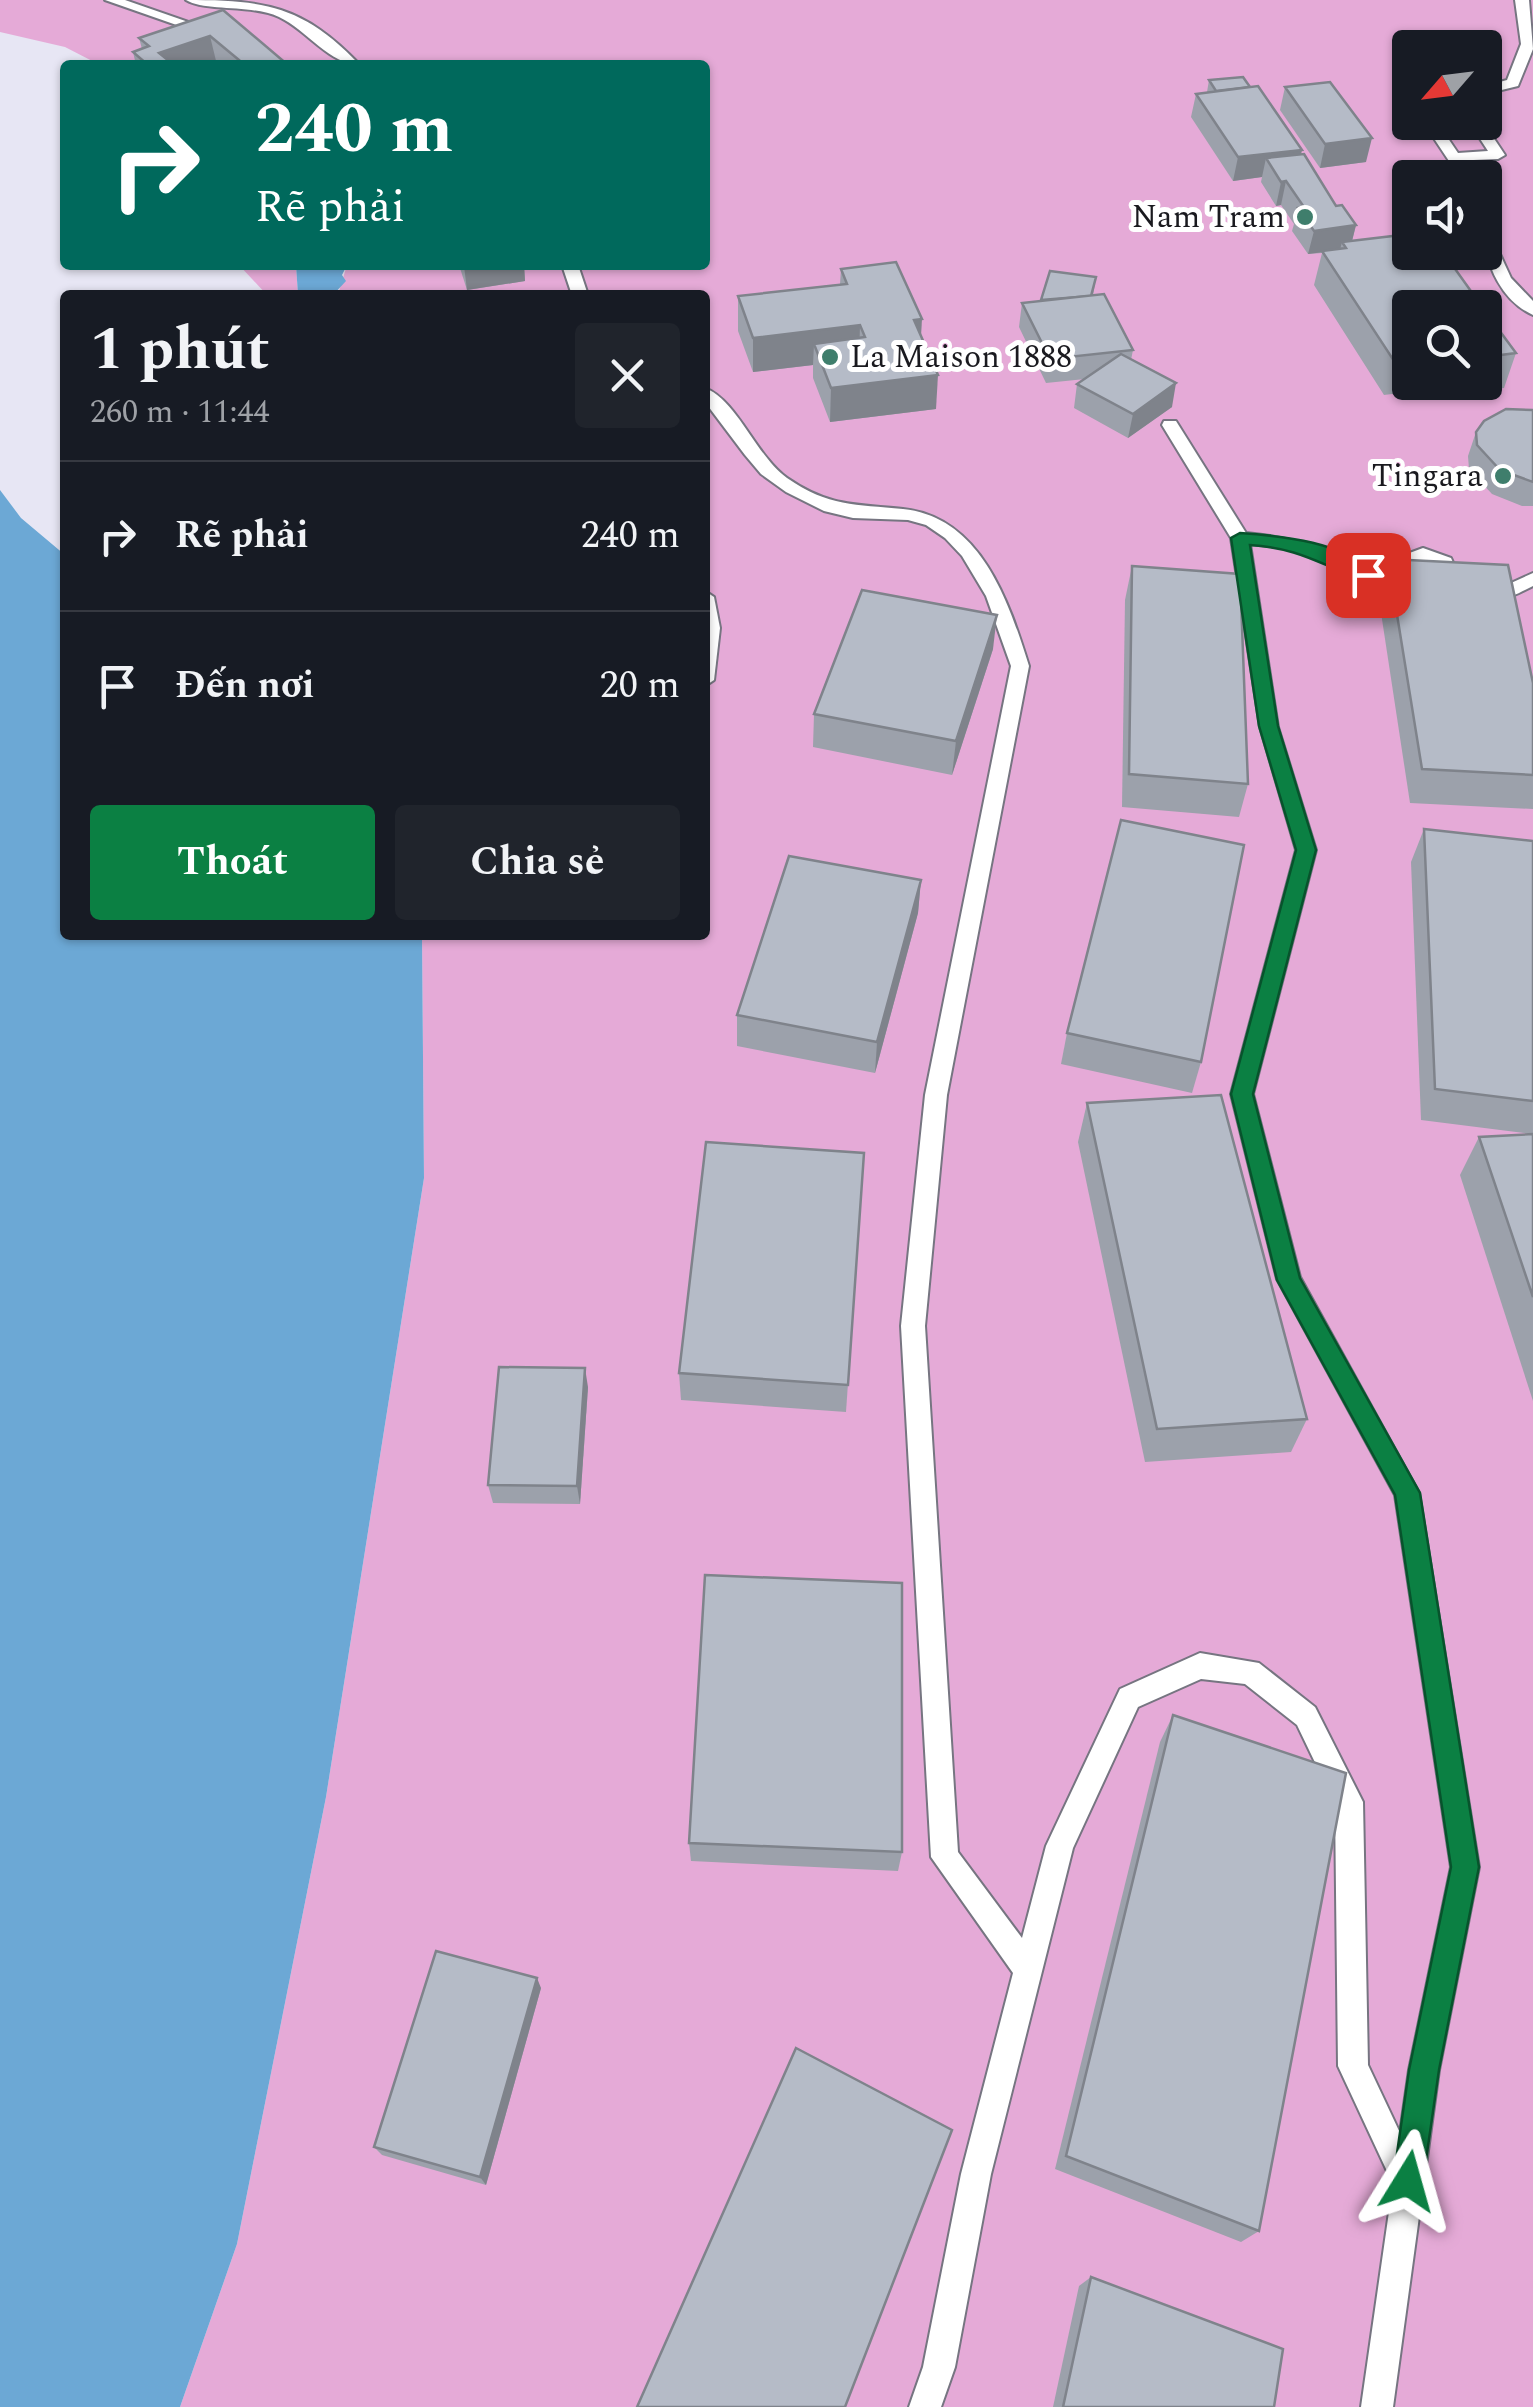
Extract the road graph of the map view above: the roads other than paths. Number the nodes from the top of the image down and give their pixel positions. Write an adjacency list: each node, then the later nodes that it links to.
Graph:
1 (112, 0): 4 (lane)
2 (193, 0): 5 (lane)
3 (1522, 0): 6 (lane)
4 (228, 41)
5 (346, 60)
6 (1502, 86)
7 (1442, 140): 9 (lane)
8 (1488, 140): 9 (lane)
9 (1470, 157): 10 (lane)
10 (1471, 160)
11 (1499, 270): 12 (lane)
12 (1533, 310)
13 (710, 398): 17 (lane)
14 (1170, 425): 15 (lane)
15 (1240, 538): 16 (lane); 18 (lane)
16 (1533, 579)
17 (1028, 1971): 18 (lane); 19 (lane)
18 (1408, 2181): 20 (lane)
19 (925, 2407)
20 (1377, 2407)

